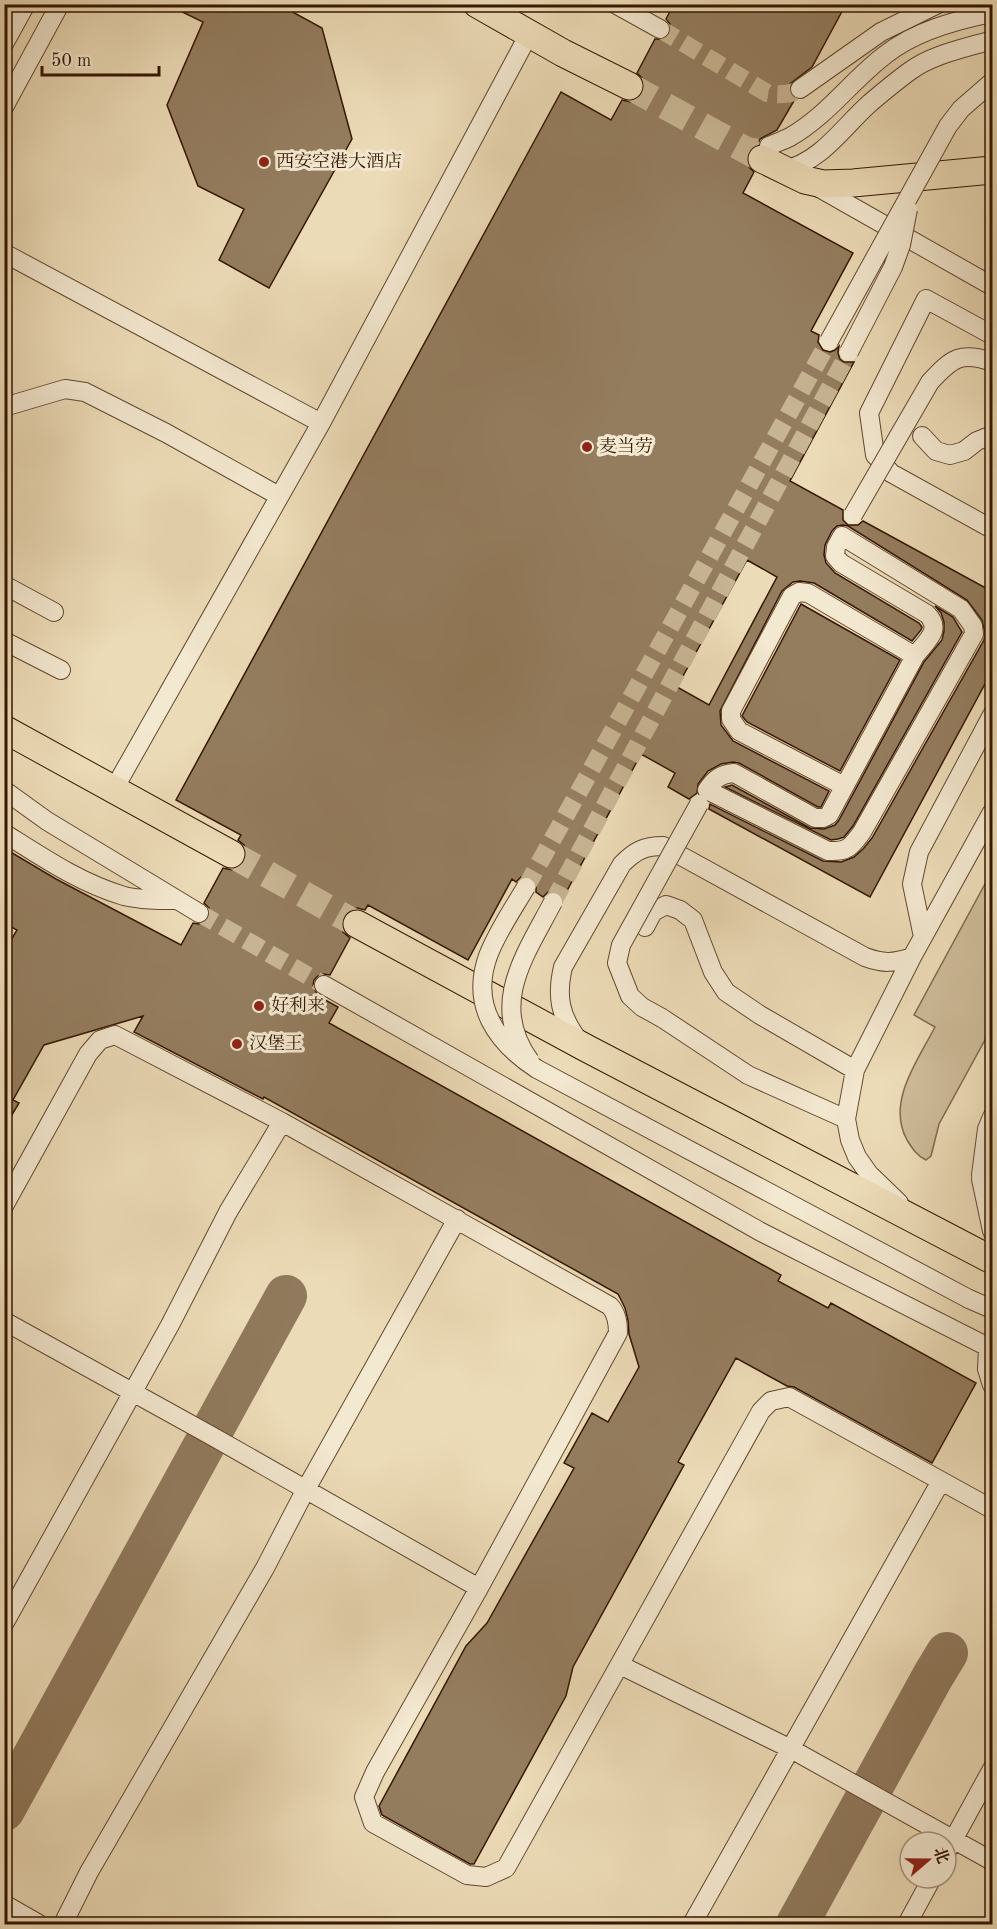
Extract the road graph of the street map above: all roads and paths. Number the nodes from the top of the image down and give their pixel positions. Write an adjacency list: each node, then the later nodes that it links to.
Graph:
1 (26, 4): 10 (street)
2 (60, 4): 16 (street)
3 (477, 4): 8 (highway)
4 (615, 4): 7 (street)
5 (938, 4): 15 (street)
6 (993, 13): 17 (street)
7 (660, 29)
8 (529, 34): 14 (highway); 29 (street)
9 (993, 40): 11 (street)
10 (4, 44)
11 (969, 47): 12 (street); 17 (street)
12 (993, 53)
13 (993, 82): 21 (street, bridge)
14 (629, 86)
15 (800, 89)
16 (4, 107)
17 (780, 164): 19 (highway); 23 (street)
18 (993, 170): 19 (highway)
19 (961, 174): 20 (street)
20 (993, 182)
21 (911, 193): 25 (street, bridge); 26 (street, bridge)
22 (4, 253): 29 (street)
23 (993, 286)
24 (993, 335): 34 (street)
25 (829, 341)
26 (849, 352)
27 (993, 362): 33 (street, bridge)
28 (4, 407): 32 (street)
29 (321, 423): 32 (street)
30 (993, 435): 31 (street)
31 (922, 436)
32 (279, 496): 43 (street)
33 (853, 515)
34 (993, 529)
35 (4, 585): 36 (street)
36 (54, 612)
37 (4, 641): 39 (street)
38 (915, 656): 42 (street); 42 (street); 45 (street)
39 (61, 670)
40 (993, 716): 55 (street)
41 (4, 729): 43 (highway)
42 (844, 786): 45 (street)
43 (114, 789): 48 (highway)
44 (4, 790): 50 (street)
45 (703, 797): 62 (street, bridge)
46 (993, 812): 55 (street)
47 (4, 832): 50 (street)
48 (231, 854)
49 (526, 887): 59 (street, bridge)
50 (177, 900): 52 (street)
51 (553, 902): 59 (street, bridge)
52 (199, 913)
53 (357, 924): 58 (highway)
54 (645, 927): 60 (street)
55 (923, 937): 56 (street)
56 (912, 957): 58 (street); 60 (street)
57 (324, 985): 73 (street)
58 (586, 1048): 68 (highway)
59 (537, 1069): 71 (street, bridge)
60 (855, 1070): 62 (street)
61 (993, 1117): 64 (street)
62 (846, 1119): 68 (street)
63 (282, 1122): 66 (street); 67 (street); 75 (street)
64 (981, 1175): 65 (street); 69 (street)
65 (993, 1193)
66 (4, 1206)
67 (457, 1219): 77 (street); 79 (street)
68 (924, 1224): 70 (highway)
69 (993, 1231)
70 (993, 1260)
71 (993, 1310)
72 (4, 1321): 75 (street)
73 (990, 1348): 74 (street)
74 (993, 1385)
75 (132, 1391): 77 (street); 80 (street)
76 (941, 1481): 78 (street); 81 (street); 82 (street)
77 (306, 1489): 79 (street); 91 (street)
78 (993, 1509)
79 (479, 1588): 81 (street)
80 (4, 1624)
81 (620, 1665): 82 (street)
82 (791, 1749): 84 (street); 92 (street)
83 (993, 1769): 85 (street)
84 (924, 1830)
85 (958, 1832)
86 (958, 1849): 87 (street)
87 (993, 1861)
88 (925, 1890): 93 (street)
89 (4, 1904): 90 (street)
90 (39, 1924)
91 (63, 1924)
92 (692, 1924)
93 (907, 1924)

